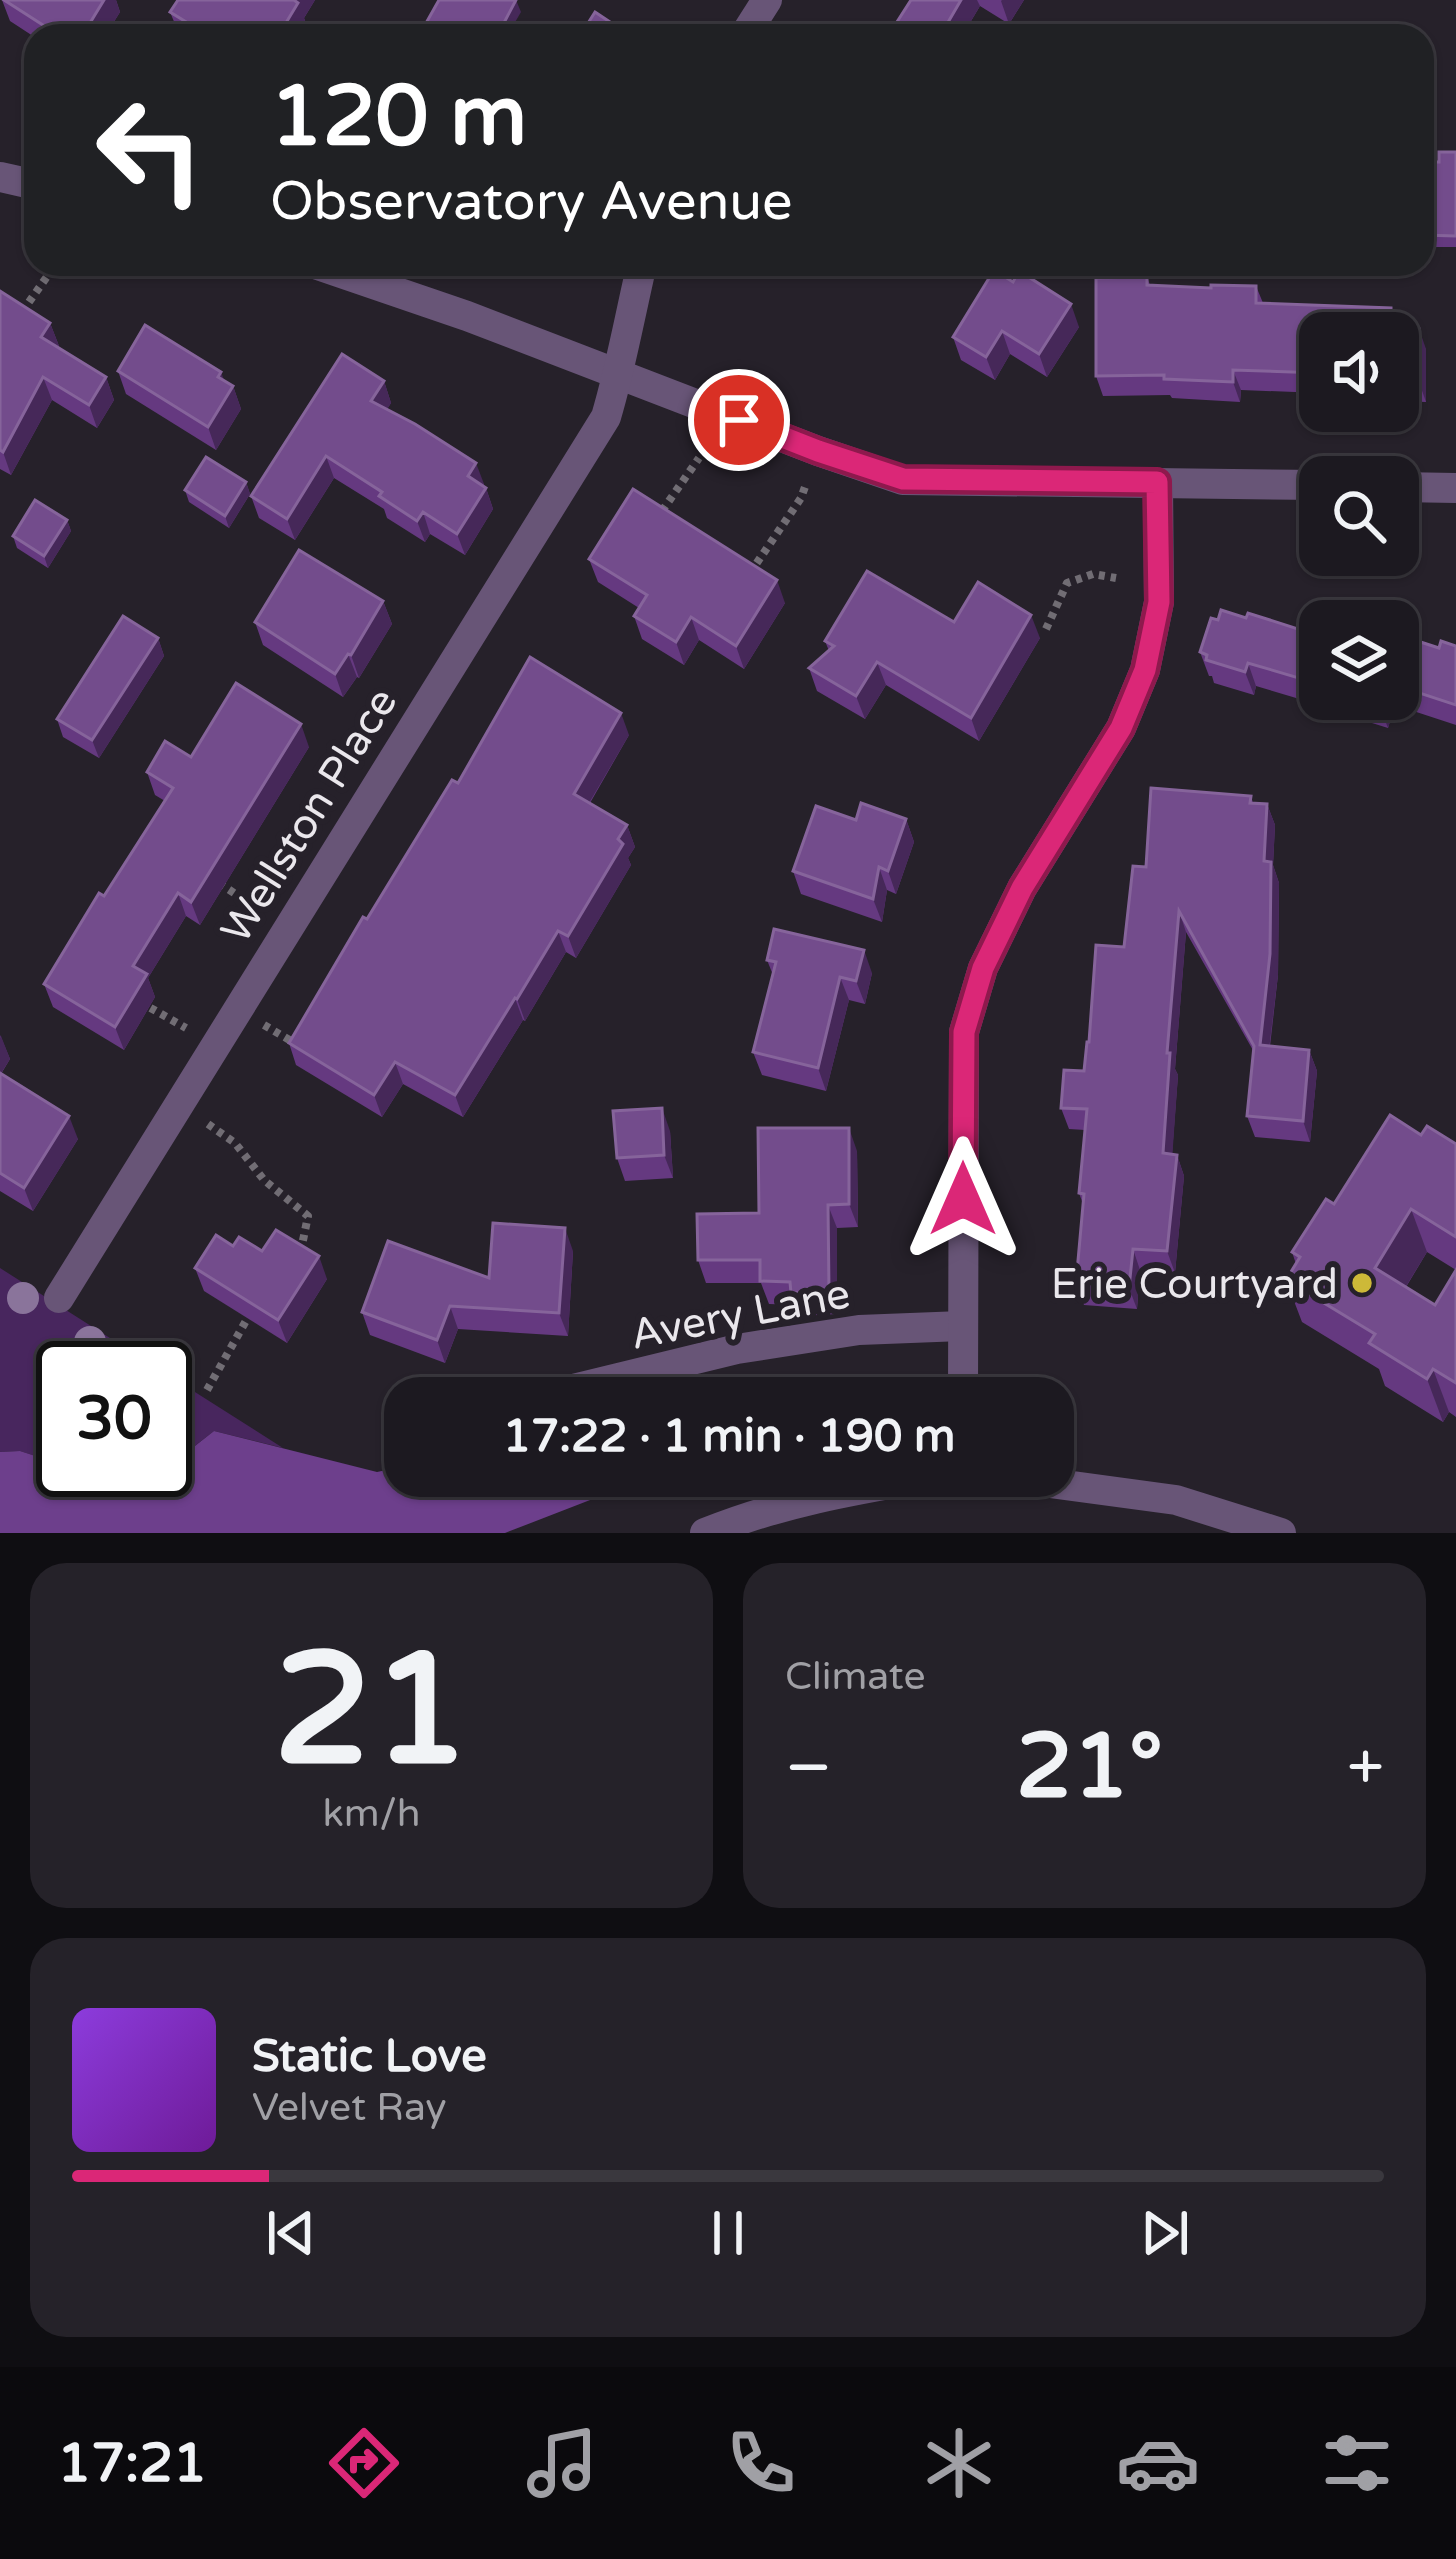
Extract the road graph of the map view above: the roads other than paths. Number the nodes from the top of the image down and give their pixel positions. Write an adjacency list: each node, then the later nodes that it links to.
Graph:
1 (350, 276): 3 (street)
2 (639, 276): 3 (street, Wellston Place)
3 (619, 373): 4 (street); 8 (street, Wellston Place)
4 (1157, 482): 5 (street); 9 (street)
5 (1299, 485)
6 (1419, 487): 7 (street)
7 (1456, 488)
8 (59, 1298)
9 (962, 1326): 10 (street, Avery Lane); 11 (street)
10 (620, 1377)
11 (963, 1377)
12 (1074, 1486): 15 (street)
13 (815, 1497): 14 (street)
14 (705, 1533)
15 (1281, 1533)

